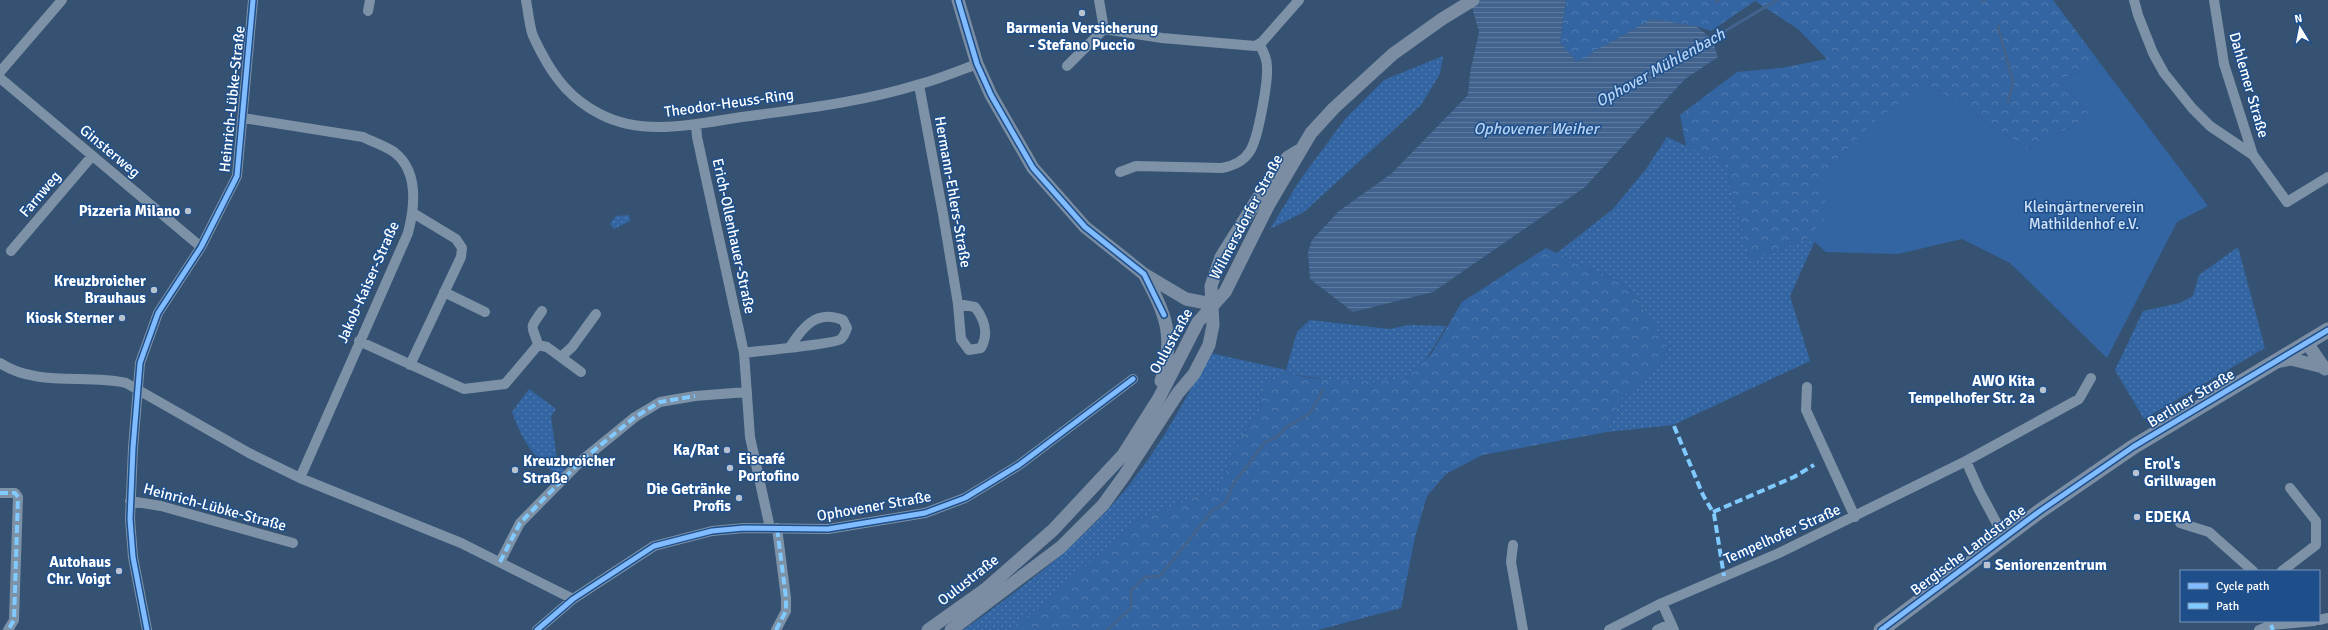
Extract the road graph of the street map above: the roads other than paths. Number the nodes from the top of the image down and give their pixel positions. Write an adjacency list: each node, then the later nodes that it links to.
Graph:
1 (62, 0): 16 (street)
2 (253, 0): 19 (street, Heinrich-Lübke-Straße)
3 (370, 0): 11 (street)
4 (526, 0): 20 (street, Theodor-Heuss-Ring)
5 (958, 0): 14 (main road)
6 (1099, 0): 12 (street)
7 (1299, 0): 13 (street)
8 (1473, 0): 21 (main road, Wilmersdorfer Straße)
9 (2134, 0): 22 (street)
10 (2214, 0): 22 (street, Dahlemer Straße)
11 (368, 11)
12 (1104, 28): 13 (street); 15 (street)
13 (1260, 44): 24 (street)
14 (977, 64): 18 (street, Theodor-Heuss-Ring); 29 (main road)
15 (1067, 66)
16 (0, 72)
17 (0, 78): 23 (street, Ginsterweg)
18 (919, 85): 20 (street, Theodor-Heuss-Ring); 31 (street, Hermann-Ehlers-Straße)
19 (243, 118): 26 (street, Jakob-Kaiser-Straße); 27 (street, Heinrich-Lübke-Straße)
20 (696, 125): 41 (street, Erich-Ollenhauer-Straße)
21 (1300, 150): 32 (main road, Wilmersdorfer Straße); 32 (main road, Wilmersdorfer Straße)
22 (2253, 155): 25 (street)
23 (92, 156): 27 (street, Ginsterweg); 28 (street, Farnweg)
24 (1120, 172)
25 (2328, 177)
26 (413, 213): 30 (street); 37 (street, Jakob-Kaiser-Straße)
27 (201, 247): 51 (street, Heinrich-Lübke-Straße)
28 (12, 251)
29 (1144, 274): 32 (main road); 54 (main road)
30 (444, 292): 34 (street); 45 (street)
31 (958, 304)
32 (1212, 304): 54 (main road, Oulustraße); 79 (main road, Oulustraße)
33 (542, 311): 39 (street)
34 (485, 312)
35 (596, 314): 42 (street)
36 (2328, 330): 38 (main road, Berliner Straße)
37 (359, 341): 45 (street); 55 (street, Jakob-Kaiser-Straße)
38 (2307, 343): 43 (main road, Berliner Straße); 46 (main road)
39 (538, 345): 42 (street); 45 (street)
40 (790, 347): 40 (street); 41 (street)
41 (744, 353): 52 (street, Erich-Ollenhauer-Straße)
42 (561, 357): 47 (street)
43 (2276, 362): 46 (main road); 57 (main road, Berliner Straße)
44 (0, 363): 51 (street)
45 (410, 365)
46 (2326, 370)
47 (581, 372)
48 (2091, 378): 53 (street, Tempelhofer Straße)
49 (1133, 379): 62 (street, Ophovener Straße)
50 (1807, 387): 60 (street)
51 (138, 388): 55 (street); 59 (street, Heinrich-Lübke-Straße)
52 (747, 392): 62 (street, Erich-Ollenhauer-Straße); 66 (street)
53 (1966, 462): 60 (street, Tempelhofer Straße); 63 (street)
54 (1110, 468): 78 (main road, Oulustraße)
55 (300, 478): 66 (street)
56 (2290, 488): 68 (street)
57 (2069, 491): 63 (main road, Bergische Landstraße)
58 (0, 493): 74 (street)
59 (130, 501): 64 (street, Heinrich-Lübke-Straße); 75 (street, Heinrich-Lübke-Straße)
60 (1854, 517): 70 (street, Tempelhofer Straße)
61 (2180, 523): 67 (street)
62 (773, 528): 69 (street, Ophovener Straße); 77 (street, Erich-Ollenhauer-Straße)
63 (2004, 537): 83 (main road, Bergische Landstraße)
64 (293, 543)
65 (1513, 545): 80 (street)
66 (500, 562): 69 (street)
67 (2252, 570)
68 (2283, 570)
69 (573, 599): 76 (street, Ophovener Straße)
70 (1662, 603): 73 (street); 81 (street, Tempelhofer Straße)
71 (2304, 622): 72 (street)
72 (2272, 625): 84 (street)
73 (1672, 627): 82 (street)
74 (8, 630)
75 (147, 630)
76 (537, 630)
77 (776, 630)
78 (928, 630)
79 (951, 630)
80 (1523, 630)
81 (1609, 630)
82 (1657, 630)
83 (1881, 630)
84 (2259, 630)

